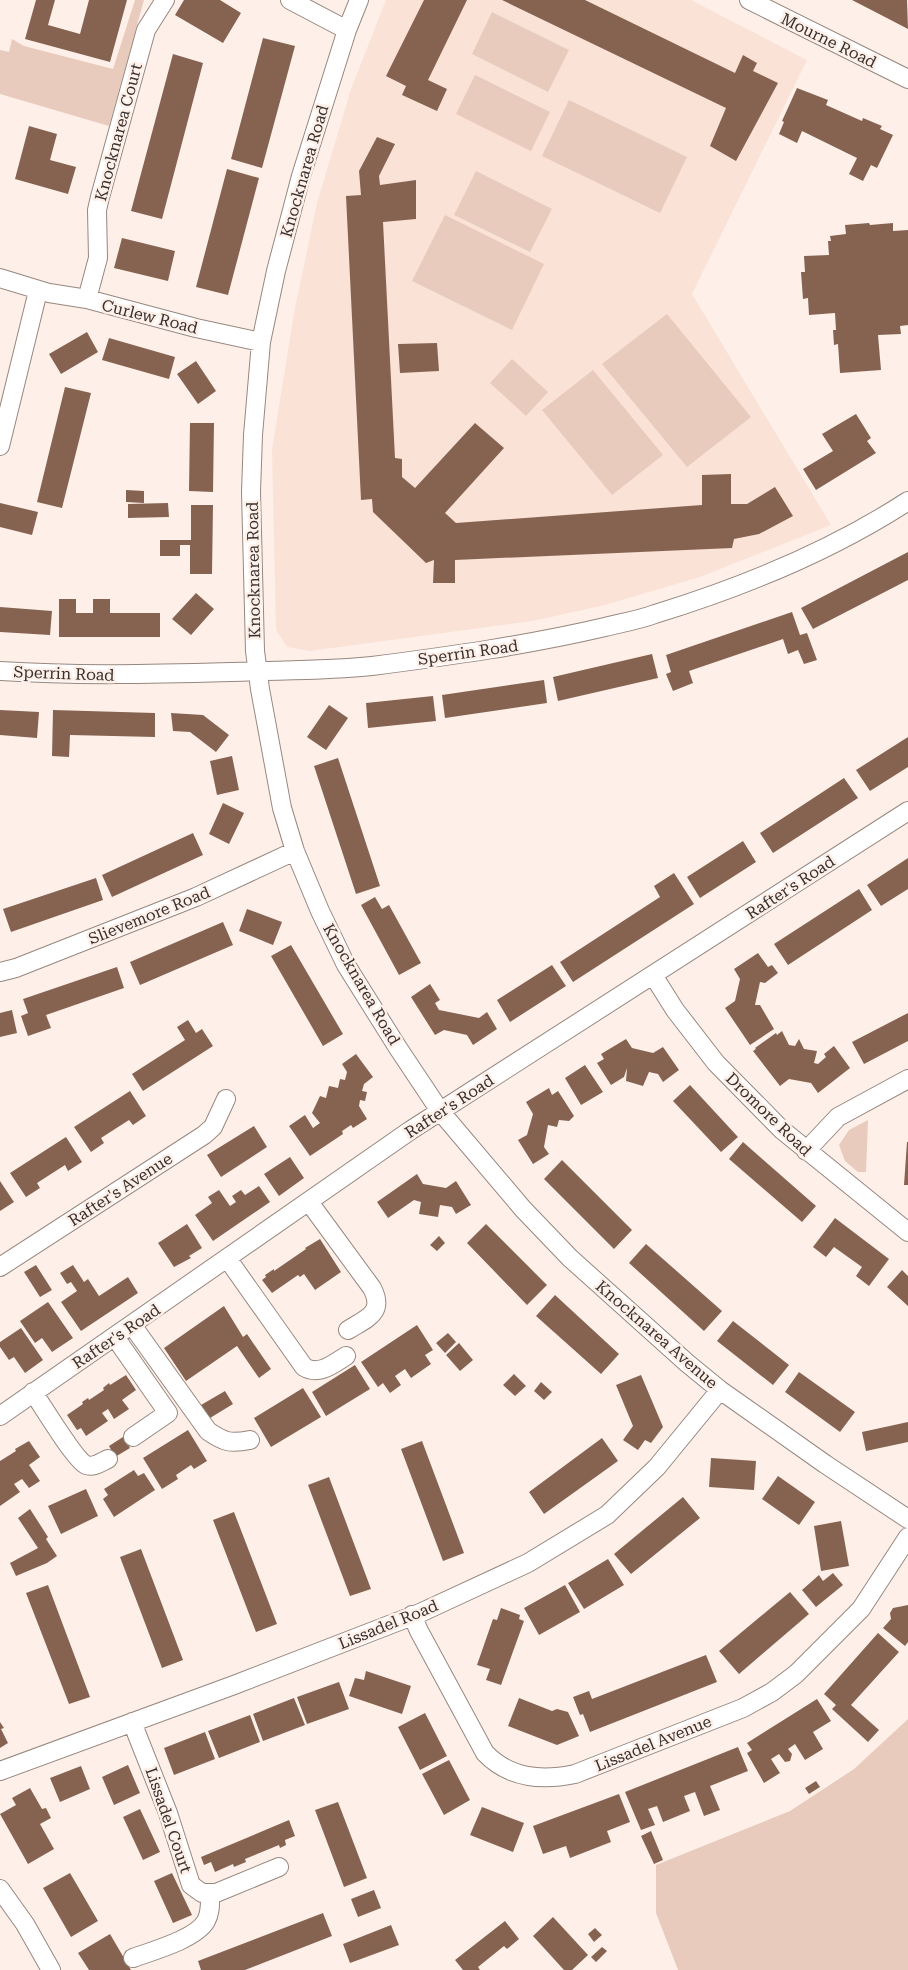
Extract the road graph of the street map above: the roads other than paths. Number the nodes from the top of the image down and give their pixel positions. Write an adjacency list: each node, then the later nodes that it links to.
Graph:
1 (165, 0): 9 (street, Knocknarea Court)
2 (290, 0): 5 (street)
3 (359, 0): 5 (street, Knocknarea Road)
4 (750, 0): 6 (street, Mourne Road)
5 (347, 30): 10 (street, Knocknarea Road)
6 (908, 79)
7 (0, 278): 8 (street, Curlew Road)
8 (38, 291): 9 (street, Curlew Road); 11 (street)
9 (86, 299): 10 (street, Curlew Road)
10 (261, 342): 14 (street, Knocknarea Road)
11 (0, 446)
12 (908, 501): 14 (street, Sperrin Road)
13 (0, 671): 14 (street, Sperrin Road)
14 (257, 671): 16 (street, Knocknarea Road)
15 (908, 811): 18 (street, Rafter's Road)
16 (295, 851): 17 (street, Slievemore Road); 21 (street, Knocknarea Road)
17 (0, 972)
18 (653, 975): 21 (street, Rafter's Road); 22 (street, Dromore Road)
19 (908, 1078): 22 (street)
20 (226, 1099): 26 (street, Rafter's Avenue)
21 (440, 1111): 23 (street, Rafter's Road); 31 (street, Knocknarea Avenue)
22 (806, 1151): 24 (street, Dromore Road)
23 (309, 1202): 25 (street, Rafter's Road); 28 (street)
24 (908, 1232)
25 (227, 1258): 27 (street, Rafter's Road); 30 (street)
26 (0, 1266)
27 (132, 1325): 29 (street, Rafter's Road); 35 (street)
28 (348, 1330)
29 (115, 1337): 32 (street, Rafter's Road); 34 (street)
30 (346, 1356)
31 (720, 1390): 37 (street, Knocknarea Avenue); 39 (street, Lissadel Road)
32 (33, 1392): 33 (street, Rafter's Road); 36 (street)
33 (0, 1416)
34 (133, 1437)
35 (250, 1440)
36 (108, 1459)
37 (908, 1519)
38 (908, 1537): 39 (street, Lissadel Avenue)
39 (412, 1615): 40 (street, Lissadel Road)
40 (132, 1722): 41 (street, Lissadel Road); 44 (street, Lissadel Court)
41 (0, 1771)
42 (279, 1867): 44 (street)
43 (0, 1889): 46 (street)
44 (210, 1893): 45 (street)
45 (132, 1958)
46 (51, 1970)

